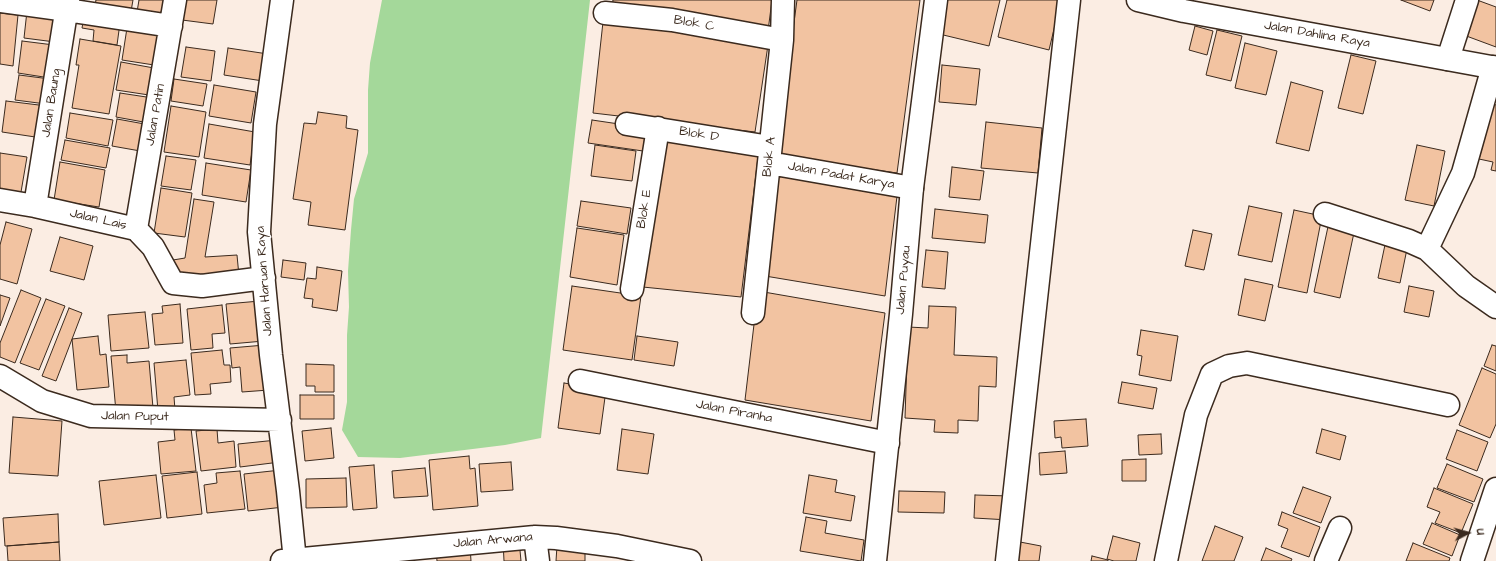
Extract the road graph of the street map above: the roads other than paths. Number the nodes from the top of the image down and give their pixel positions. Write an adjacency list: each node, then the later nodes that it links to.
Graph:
1 (175, 0): 12 (street, Jalan Patin)
2 (282, 0): 25 (street, Jalan Haruan Raya)
3 (783, 0): 13 (street, Blok A)
4 (936, 0): 19 (street, Jalan Puyau)
5 (1069, 0): 42 (street)
6 (1138, 0): 10 (street, Jalan Dahlina Raya)
7 (1467, 0): 14 (street)
8 (0, 1): 9 (street)
9 (68, 5): 12 (street); 21 (street, Jalan Baung)
10 (1184, 5): 14 (street, Jalan Dahlina Raya)
11 (605, 13): 13 (street, Blok C)
12 (171, 26): 23 (street, Jalan Patin)
13 (782, 40): 18 (street, Blok A)
14 (1448, 59): 15 (street, Jalan Dahlina Raya)
15 (1495, 68): 24 (street)
16 (627, 124): 17 (street, Blok D)
17 (658, 128): 18 (street, Blok D); 26 (street, Blok E)
18 (770, 155): 19 (street, Jalan Padat Karya); 28 (street, Blok A)
19 (912, 188): 33 (street, Jalan Puyau)
20 (0, 200): 21 (street, Jalan Lais)
21 (35, 206): 23 (street, Jalan Lais)
22 (1325, 214): 24 (street)
23 (136, 229): 25 (street, Jalan Lais)
24 (1426, 250): 27 (street)
25 (264, 278): 32 (street, Jalan Haruan Raya)
26 (632, 289)
27 (1496, 307)
28 (753, 313)
29 (0, 376): 32 (street, Jalan Puput)
30 (580, 381): 33 (street, Jalan Piranha)
31 (1448, 405): 43 (street)
32 (280, 420): 38 (street, Jalan Haruan Raya)
33 (888, 443): 41 (street, Jalan Puyau)
34 (1496, 490): 37 (street)
35 (1340, 528): 44 (street)
36 (535, 537): 38 (street, Jalan Arwana); 39 (street); 40 (street, Jalan Arwana)
37 (1474, 560)
38 (291, 561)
39 (538, 561)
40 (690, 561)
41 (875, 561)
42 (1007, 561)
43 (1166, 561)
44 (1326, 561)

